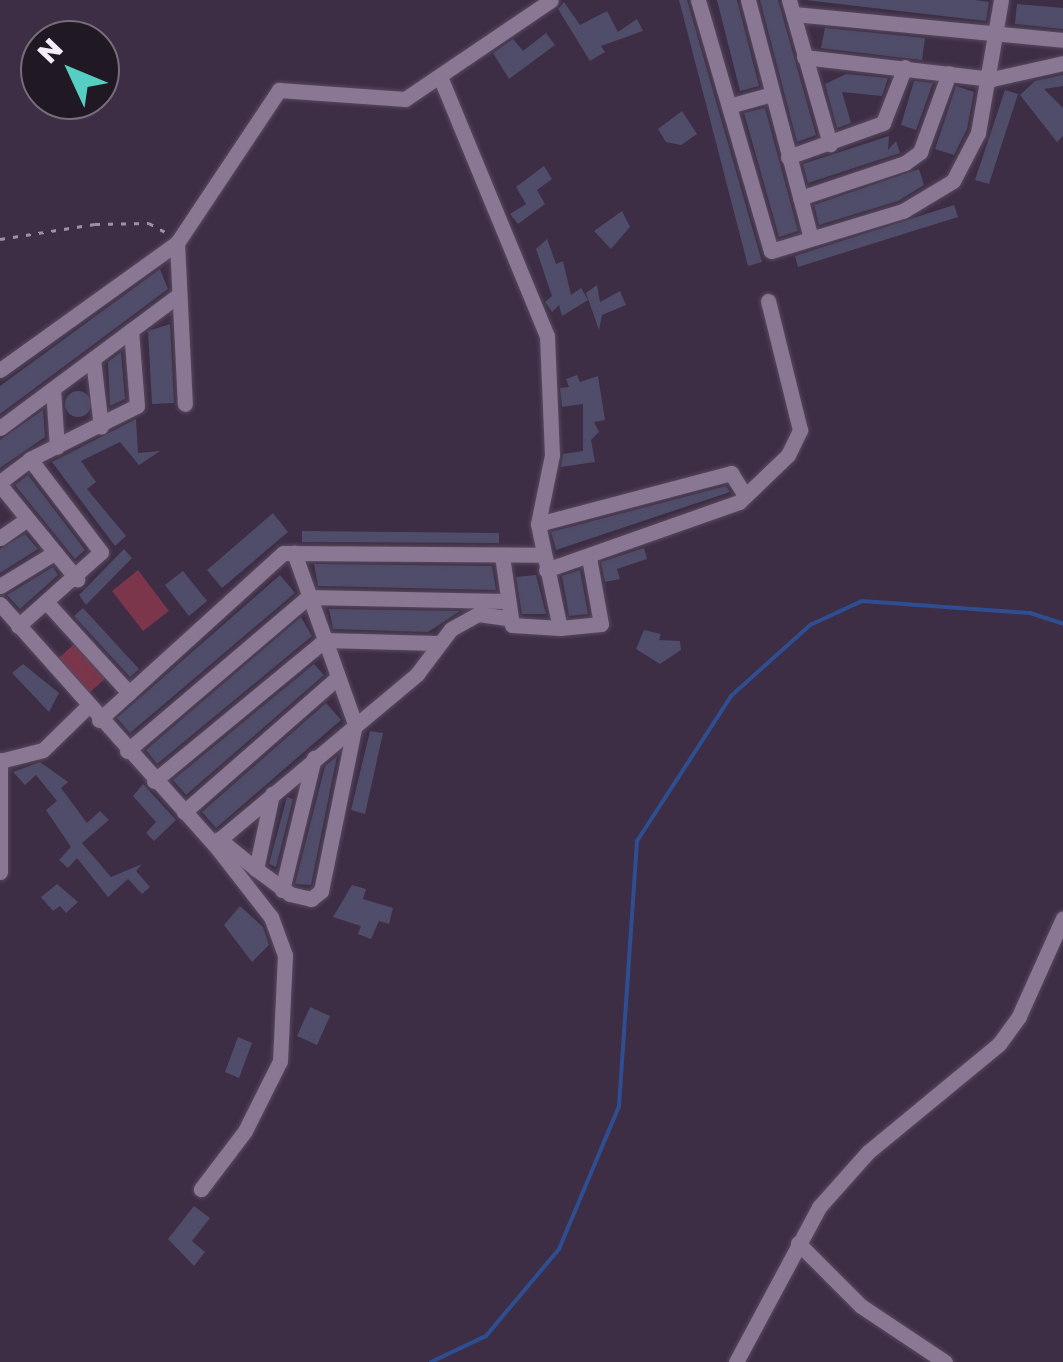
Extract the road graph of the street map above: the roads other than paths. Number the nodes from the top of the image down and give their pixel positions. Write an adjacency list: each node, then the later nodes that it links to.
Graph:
1 (551, 0): 12 (street)
2 (698, 0): 15 (street)
3 (748, 0): 14 (street)
4 (1001, 0): 6 (street)
5 (792, 7): 6 (street); 8 (street)
6 (998, 34): 7 (street); 13 (street)
7 (1063, 40)
8 (804, 57): 10 (street); 16 (street)
9 (1063, 64): 13 (street)
10 (905, 68): 11 (street); 16 (street)
11 (949, 73): 13 (street); 18 (street)
12 (441, 79): 20 (street); 35 (street)
13 (992, 80): 19 (street)
14 (772, 94): 15 (street); 17 (street)
15 (729, 106): 19 (street)
16 (830, 144): 17 (street)
17 (788, 157): 18 (street)
18 (800, 198): 19 (street)
19 (810, 238)
20 (177, 243): 21 (street); 25 (street)
21 (177, 296): 23 (street); 27 (street)
22 (768, 301): 33 (street)
23 (131, 330): 24 (street); 28 (street)
24 (93, 359): 26 (street); 28 (street)
25 (0, 370)
26 (53, 389): 29 (street); 30 (street)
27 (185, 404)
28 (101, 427): 30 (street)
29 (0, 428)
30 (58, 447): 31 (street)
31 (30, 460): 32 (street); 42 (street)
32 (0, 483): 34 (street)
33 (745, 495): 35 (street); 40 (street)
34 (27, 519): 36 (street); 37 (street)
35 (538, 524): 41 (street)
36 (0, 538)
37 (54, 552): 42 (street); 43 (street)
38 (294, 553): 39 (street); 44 (street); 54 (street)
39 (502, 556): 41 (street); 45 (street)
40 (589, 556): 41 (street); 50 (street)
41 (545, 562): 50 (street)
42 (77, 579): 47 (street)
43 (0, 586)
44 (308, 598): 45 (street); 51 (street); 58 (street)
45 (504, 601): 48 (street)
46 (0, 604): 49 (street)
47 (48, 605): 49 (street); 54 (street)
48 (507, 618): 50 (street); 52 (street)
49 (18, 626): 55 (street)
50 (560, 628)
51 (325, 640): 52 (street); 53 (street); 61 (street)
52 (437, 643): 57 (street)
53 (338, 677): 57 (street); 63 (street)
54 (129, 694): 56 (street)
55 (88, 707): 56 (street); 60 (street)
56 (99, 720): 58 (street)
57 (354, 724): 59 (street); 67 (street)
58 (126, 751): 61 (street)
59 (314, 758): 62 (street); 67 (street)
60 (0, 760): 66 (street)
61 (154, 781): 63 (street)
62 (272, 794): 64 (street); 65 (street)
63 (184, 812): 64 (street)
64 (216, 841): 65 (street); 69 (street)
65 (256, 870): 67 (street)
66 (0, 872)
67 (282, 890)
68 (1063, 918): 70 (street)
69 (201, 1189)
70 (798, 1242): 71 (street); 72 (street)
71 (736, 1362)
72 (945, 1362)

